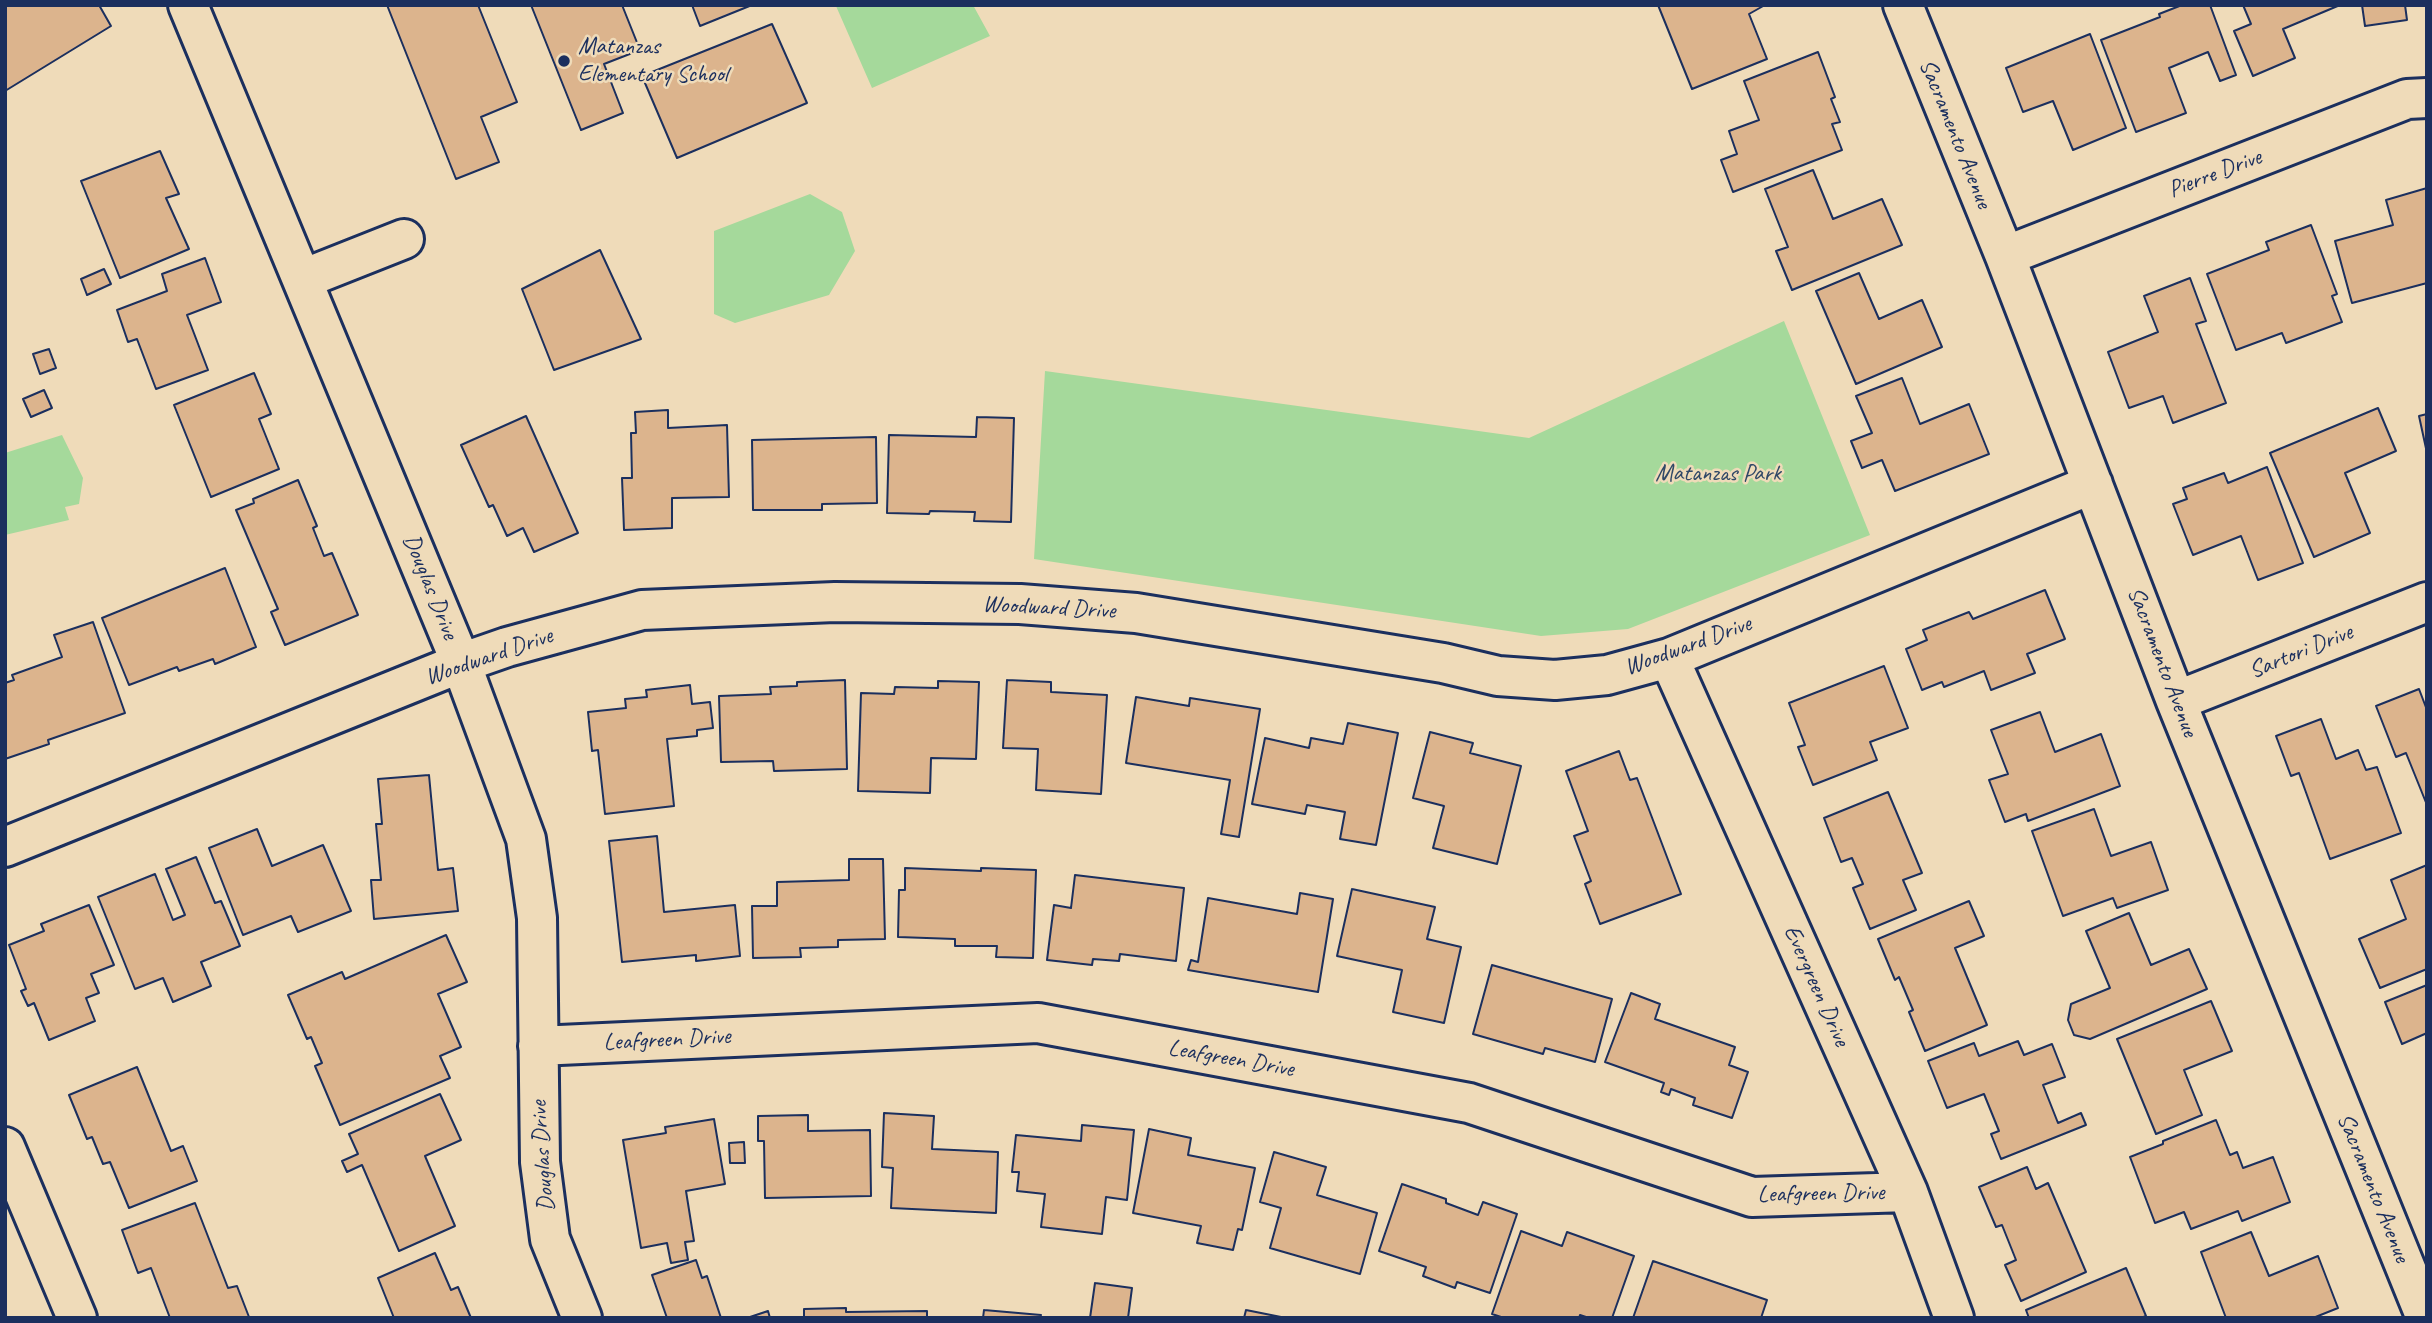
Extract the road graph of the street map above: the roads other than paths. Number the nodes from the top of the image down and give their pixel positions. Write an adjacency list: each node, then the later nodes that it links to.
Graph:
1 (188, 5): 6 (street, Douglas Drive)
2 (1903, 5): 5 (street, Sacramento Avenue)
3 (2427, 98): 5 (street, Pierre Drive)
4 (404, 239): 6 (street)
5 (2005, 256): 7 (street, Sacramento Avenue)
6 (303, 279): 10 (street, Douglas Drive)
7 (2093, 484): 9 (street, Woodward Drive); 11 (street, Sacramento Avenue)
8 (2427, 602): 11 (street, Sartori Drive)
9 (1669, 658): 10 (street, Woodward Drive); 15 (street, Evergreen Drive)
10 (461, 663): 12 (street, Woodward Drive); 13 (street, Douglas Drive)
11 (2176, 701): 19 (street, Sacramento Avenue)
12 (5, 848)
13 (538, 1046): 15 (street, Leafgreen Drive); 17 (street, Douglas Drive)
14 (5, 1147): 16 (street)
15 (1908, 1192): 18 (street, Evergreen Drive)
16 (77, 1318)
17 (582, 1318)
18 (1954, 1318)
19 (2426, 1318)

